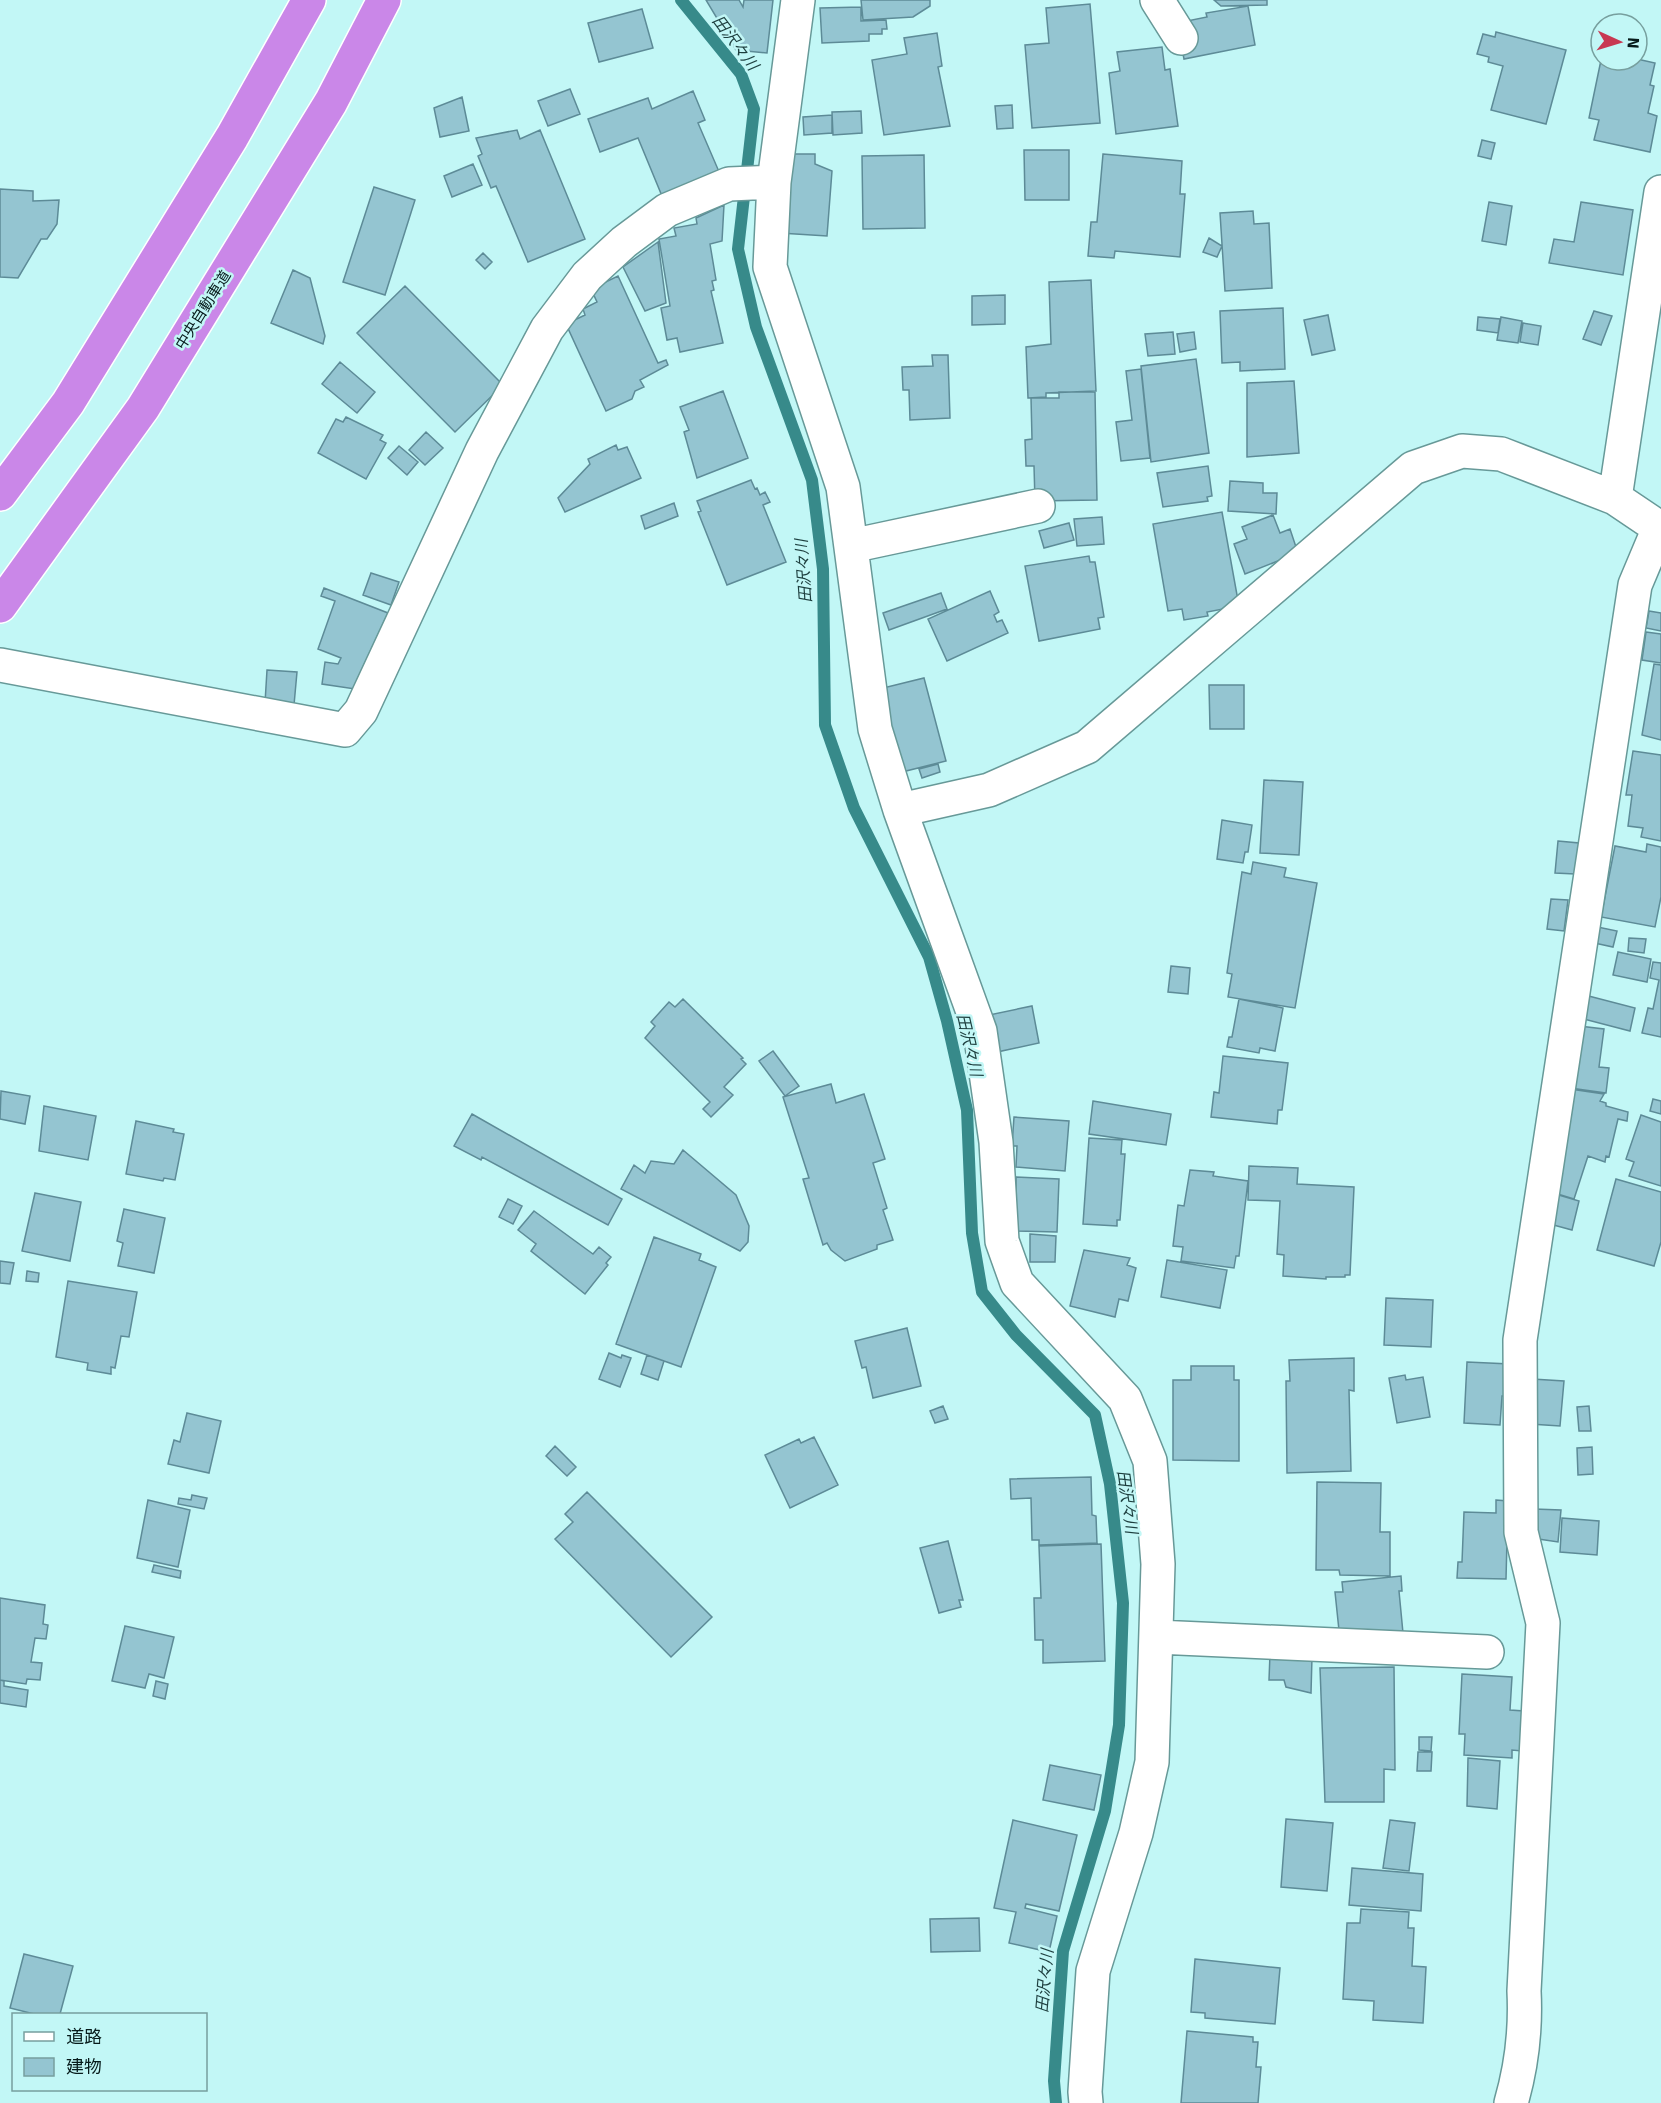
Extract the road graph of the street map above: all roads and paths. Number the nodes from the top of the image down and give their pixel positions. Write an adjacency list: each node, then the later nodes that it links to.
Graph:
1 (309, 0): 8 (highway)
2 (384, 0): 13 (highway, 中央自動車道)
3 (798, 0): 6 (street)
4 (1157, 0): 5 (street)
5 (1181, 38)
6 (754, 182): 12 (street); 14 (street)
7 (1661, 192): 9 (street)
8 (0, 494)
9 (1615, 498): 11 (street); 15 (street)
10 (1038, 506): 12 (street)
11 (1660, 528): 19 (street)
12 (851, 546): 15 (street)
13 (0, 606)
14 (0, 665)
15 (900, 810): 16 (street)
16 (1157, 1637): 17 (street); 18 (street)
17 (1487, 1652)
18 (1086, 2103)
19 (1511, 2103)

